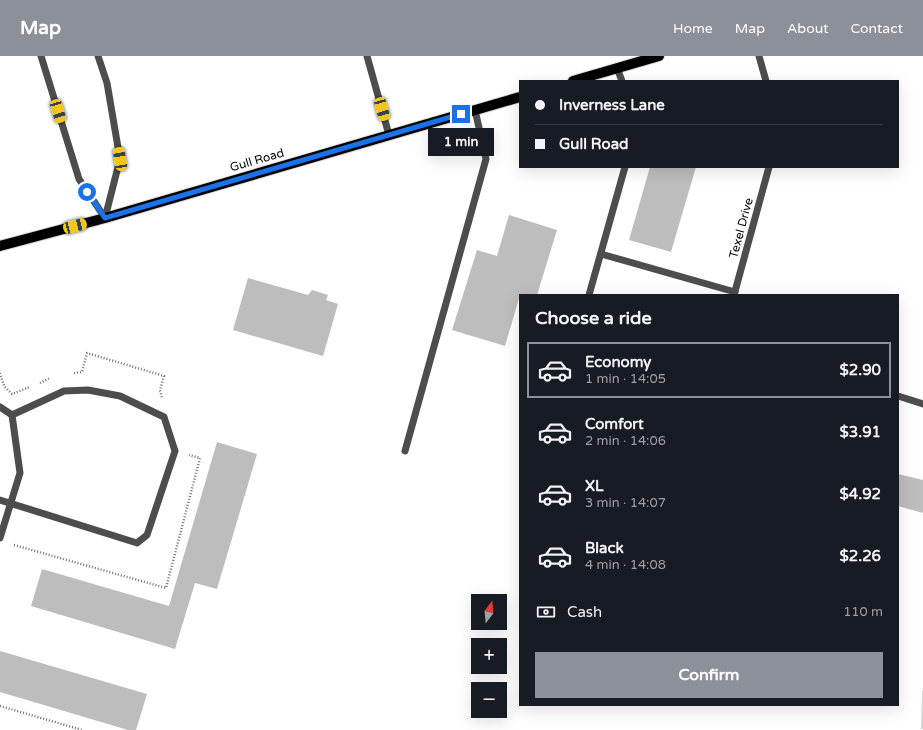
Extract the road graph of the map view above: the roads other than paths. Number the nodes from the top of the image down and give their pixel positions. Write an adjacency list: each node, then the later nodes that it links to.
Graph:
1 (41, 56): 15 (street)
2 (98, 56): 15 (street)
3 (367, 56): 12 (street)
4 (659, 56): 6 (main road)
5 (759, 56): 9 (street)
6 (617, 68): 7 (main road); 8 (street)
7 (576, 80)
8 (622, 80)
9 (766, 80)
10 (519, 97): 11 (main road, Gull Road)
11 (475, 110): 12 (main road, Gull Road); 24 (street)
12 (389, 135): 15 (main road, Gull Road)
13 (625, 168): 17 (street)
14 (769, 168): 19 (street, Texel Drive)
15 (105, 218): 16 (main road, Gull Road)
16 (0, 246)
17 (601, 254): 18 (street); 19 (street)
18 (589, 294)
19 (735, 294)
20 (899, 396): 21 (street)
21 (923, 404)
22 (0, 407): 23 (street)
23 (12, 415): 26 (street); 26 (street)
24 (405, 451)
25 (0, 500): 26 (street)
26 (11, 502): 27 (street)
27 (0, 538)

